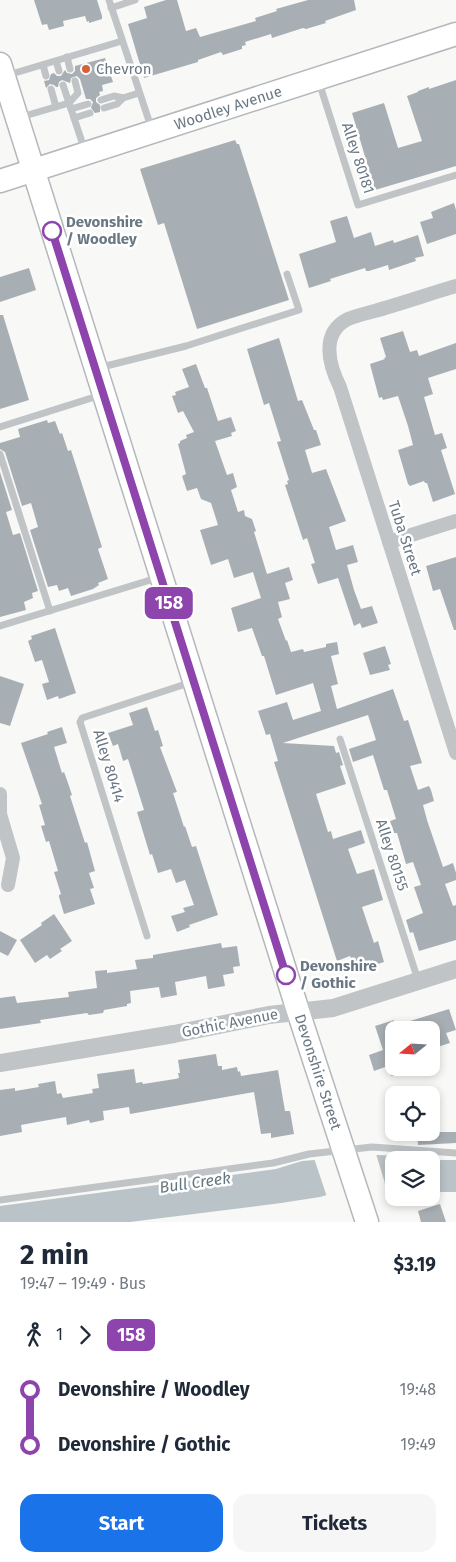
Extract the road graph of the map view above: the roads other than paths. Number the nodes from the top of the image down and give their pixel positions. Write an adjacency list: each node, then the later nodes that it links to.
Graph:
1 (135, 0): 2 (lane)
2 (110, 4): 4 (lane)
3 (456, 34): 12 (main road, Woodley Avenue)
4 (122, 41): 5 (lane); 16 (lane)
5 (67, 57): 6 (lane); 8 (lane)
6 (56, 61): 7 (lane); 10 (lane)
7 (43, 65): 9 (lane); 11 (lane)
8 (70, 69)
9 (2, 70): 25 (main road, Devonshire Street)
10 (59, 71)
11 (46, 76)
12 (318, 78): 26 (main road, Woodley Avenue); 29 (lane, Alley 80181)
13 (74, 81): 20 (lane)
14 (64, 85): 20 (lane)
15 (50, 89): 21 (lane)
16 (139, 93): 17 (lane); 26 (lane)
17 (123, 98): 18 (lane); 22 (lane)
18 (102, 100)
19 (88, 104): 20 (lane)
20 (70, 106): 21 (lane); 24 (lane)
21 (56, 107): 25 (lane)
22 (104, 108)
23 (90, 113): 24 (lane)
24 (74, 118): 27 (lane)
25 (17, 119): 28 (main road, Devonshire Street)
26 (153, 133): 27 (main road, Woodley Avenue)
27 (86, 154): 28 (main road, Woodley Avenue)
28 (33, 171): 30 (main road, Woodley Avenue); 33 (main road, Devonshire Street)
29 (456, 175)
30 (0, 181)
31 (287, 274): 33 (lane)
32 (456, 286): 38 (street, Tuba Street)
33 (95, 369): 34 (main road, Devonshire Street)
34 (104, 394): 35 (lane); 39 (main road, Devonshire Street)
35 (0, 427)
36 (0, 454): 40 (lane)
37 (456, 521): 38 (street)
38 (389, 542): 44 (street, Tuba Street)
39 (161, 576): 40 (lane); 42 (main road, Devonshire Street)
40 (50, 611): 41 (lane)
41 (0, 626)
42 (194, 681): 47 (lane, Alley 80414); 50 (main road, Devonshire Street)
43 (340, 739): 49 (lane, Alley 80155)
44 (455, 745)
45 (0, 794): 46 (street)
46 (8, 885)
47 (148, 936)
48 (456, 969): 49 (street, Gothic Avenue)
49 (418, 980): 50 (street, Gothic Avenue)
50 (298, 1011): 51 (street, Gothic Avenue); 52 (main road, Devonshire Street)
51 (0, 1063)
52 (345, 1152): 53 (lane); 54 (lane); 55 (main road, Devonshire Street)
53 (456, 1154)
54 (0, 1200)
55 (367, 1222)

